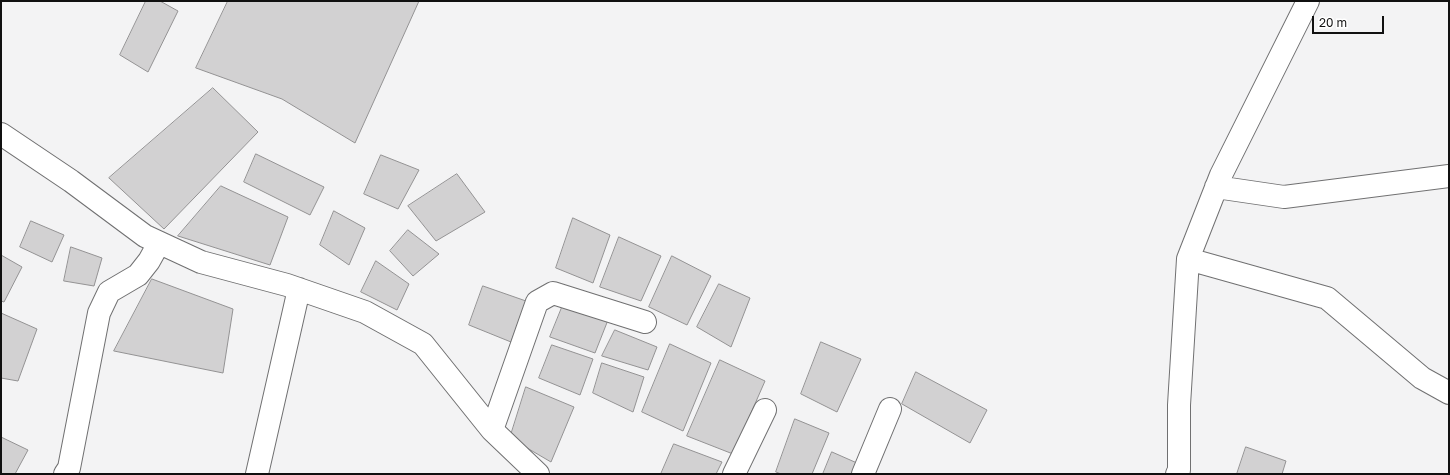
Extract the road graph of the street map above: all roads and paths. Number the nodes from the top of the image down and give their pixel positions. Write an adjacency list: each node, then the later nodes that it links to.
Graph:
1 (1308, 1): 4 (street)
2 (1, 134): 5 (street)
3 (1449, 176): 4 (street)
4 (1216, 187): 6 (street)
5 (159, 243): 7 (street); 13 (street)
6 (1188, 258): 9 (street); 18 (street)
7 (299, 289): 12 (street); 14 (street)
8 (645, 322): 12 (street)
9 (1449, 393)
10 (890, 409): 17 (street)
11 (765, 410): 16 (street)
12 (492, 430): 15 (street)
13 (65, 474)
14 (257, 474)
15 (538, 474)
16 (734, 474)
17 (863, 474)
18 (1177, 474)

